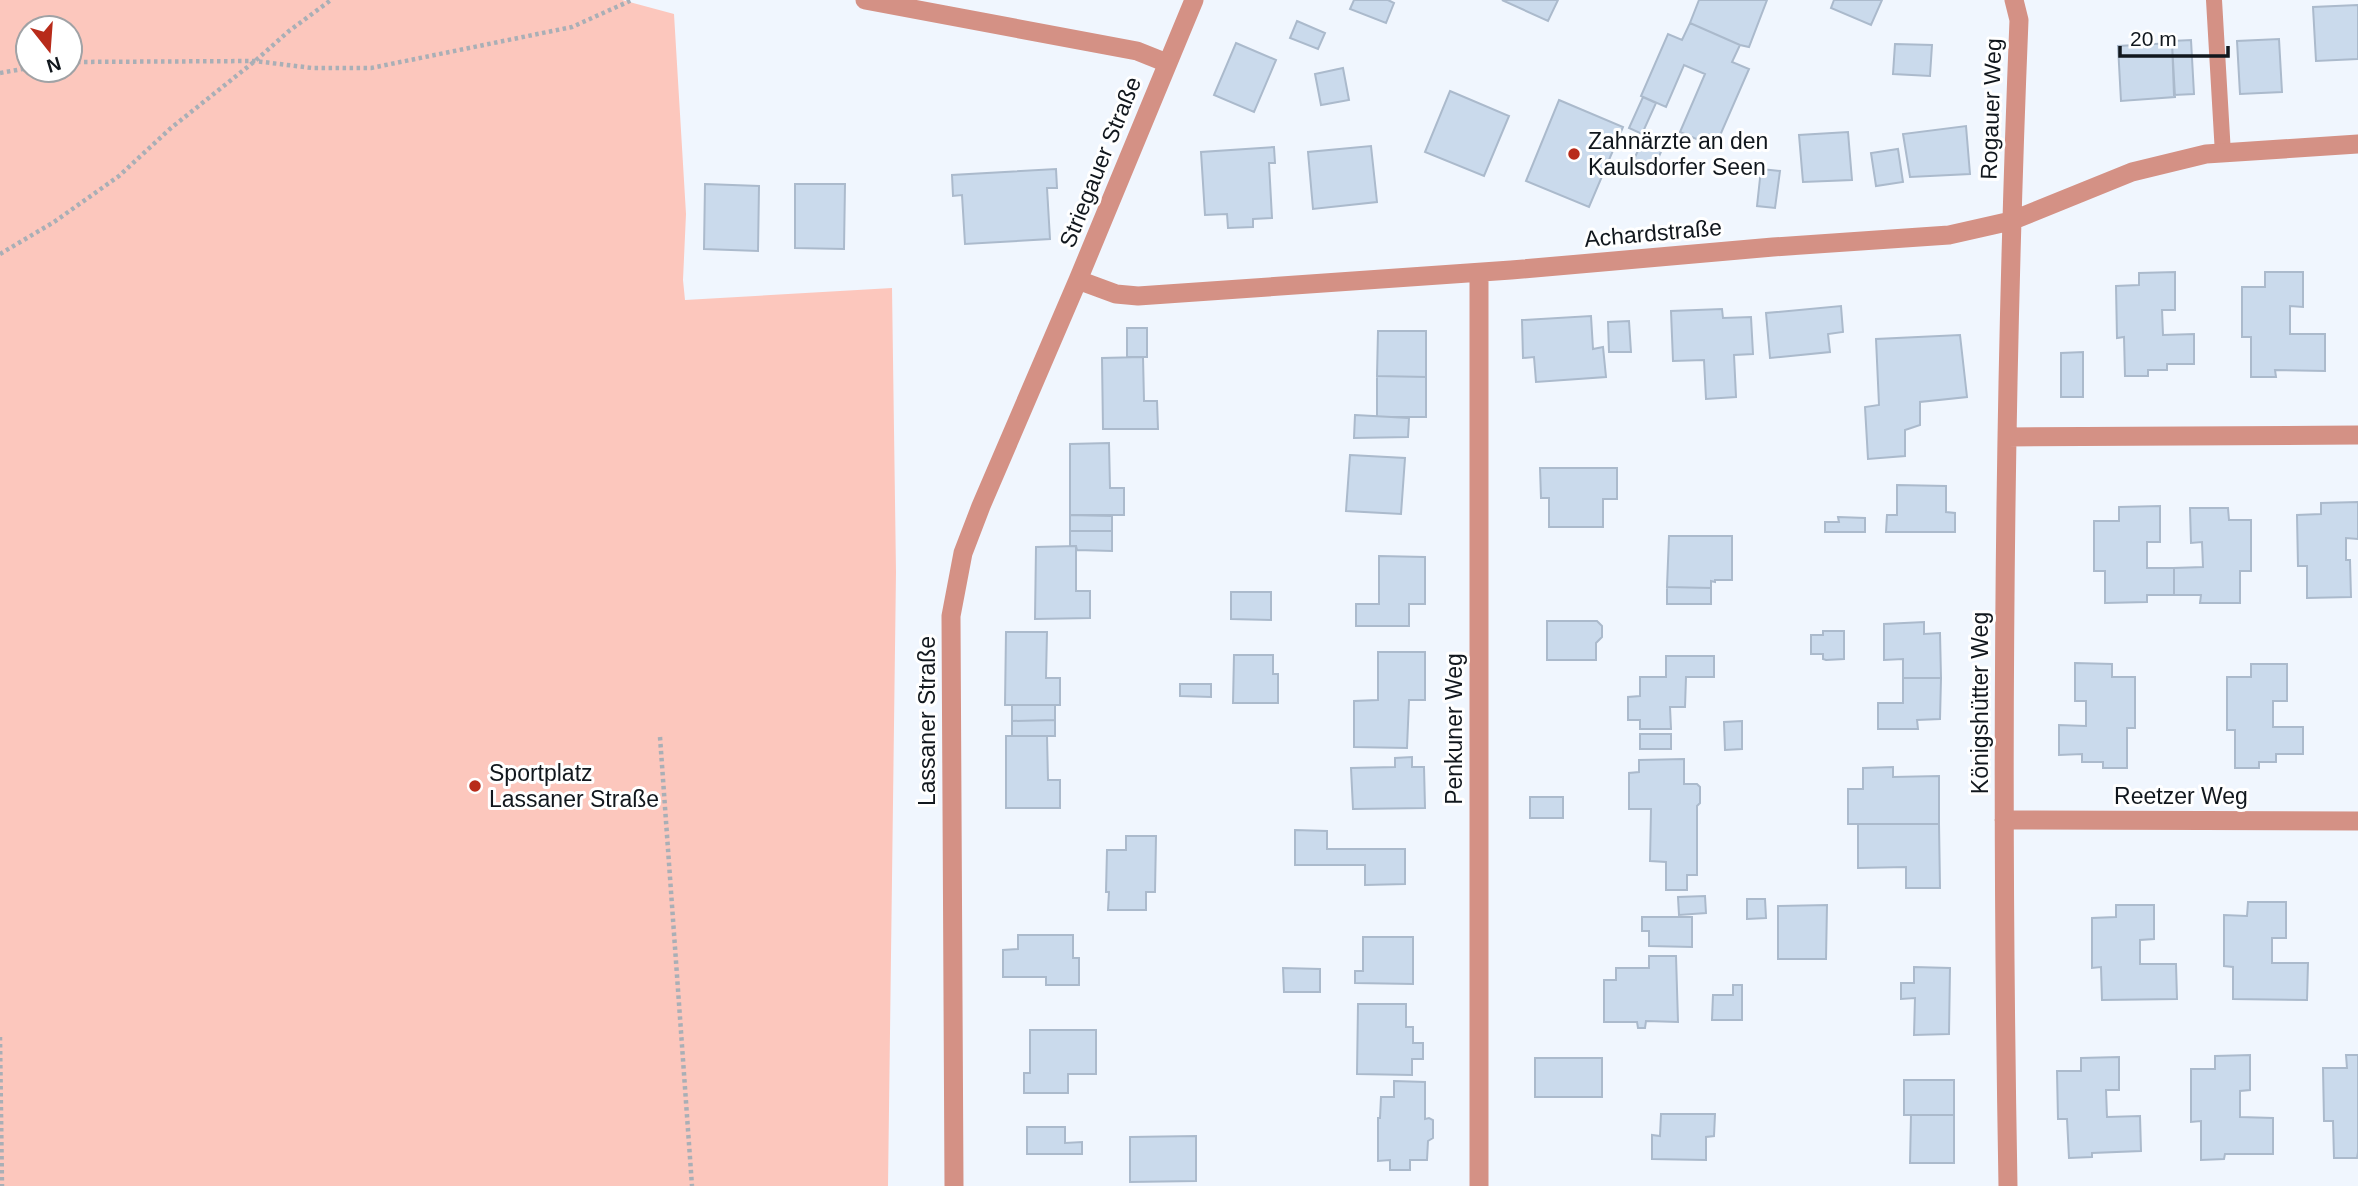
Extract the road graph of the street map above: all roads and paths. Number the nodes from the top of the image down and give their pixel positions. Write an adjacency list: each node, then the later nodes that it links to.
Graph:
1 (331, 0): 7 (path)
2 (632, 0): 7 (path)
3 (865, 0): 9 (street, Striegauer Straße)
4 (1194, 0): 9 (street, Striegauer Straße)
5 (2014, 0): 12 (street, Rogauer Weg)
6 (2214, 0): 11 (lane)
7 (256, 61): 8 (path); 13 (path)
8 (84, 62)
9 (1167, 63): 15 (street, Striegauer Straße)
10 (2358, 144): 11 (street, Achardstraße)
11 (2223, 154): 12 (street, Achardstraße)
12 (2011, 221): 14 (street, Achardstraße); 17 (street, Königshütter Weg)
13 (0, 254)
14 (1479, 273): 15 (street, Achardstraße); 25 (street, Penkuner Weg)
15 (1078, 281): 24 (street, Lassaner Straße)
16 (2358, 435): 17 (street)
17 (2007, 437): 19 (street, Königshütter Weg)
18 (660, 737): 23 (path)
19 (2004, 820): 20 (street, Reetzer Weg); 26 (street, Königshütter Weg)
20 (2358, 821)
21 (0, 1037): 22 (path)
22 (2, 1186)
23 (692, 1186)
24 (954, 1186)
25 (1479, 1186)
26 (2008, 1186)

